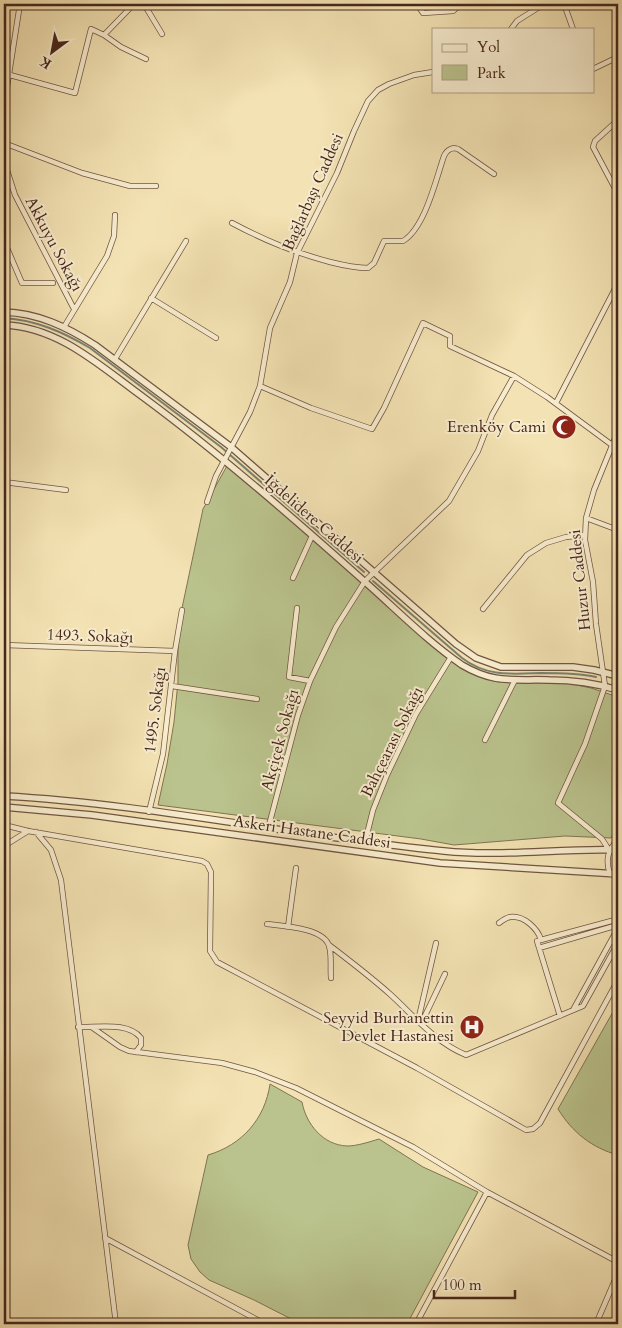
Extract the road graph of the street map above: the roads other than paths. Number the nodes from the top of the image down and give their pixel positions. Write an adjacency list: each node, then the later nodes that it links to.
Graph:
1 (20, 4): 16 (street)
2 (134, 4): 11 (street)
3 (144, 4): 10 (street)
4 (417, 4): 5 (street)
5 (461, 4)
6 (544, 4): 8 (street)
7 (564, 4): 9 (street)
8 (512, 28)
9 (573, 28)
10 (162, 34)
11 (104, 35): 13 (street); 16 (street)
12 (618, 57): 14 (street)
13 (146, 58)
14 (594, 69)
15 (432, 72): 28 (street, Bağlarbaşı Caddesi)
16 (10, 75): 17 (street)
17 (4, 106)
18 (618, 120): 23 (street)
19 (4, 143): 22 (street)
20 (4, 161): 32 (street, Akkuyu Sokağı)
21 (494, 174): 28 (street)
22 (156, 186)
23 (618, 194)
24 (115, 214): 32 (street)
25 (232, 223): 28 (street)
26 (4, 241): 29 (street)
27 (186, 241): 31 (street)
28 (297, 253): 40 (street, Bağlarbaşı Caddesi)
29 (53, 283)
30 (618, 283): 41 (street)
31 (151, 298): 36 (street); 37 (street)
32 (74, 309): 35 (street)
33 (4, 312): 35 (street, İğdelidere Caddesi)
34 (4, 325): 46 (street, İğdelidere Caddesi)
35 (64, 327): 37 (street, İğdelidere Caddesi)
36 (216, 338)
37 (115, 359): 45 (street, İğdelidere Caddesi)
38 (4, 360): 43 (street)
39 (514, 376): 40 (street); 41 (street); 55 (street, Akçiçek Sokağı)
40 (260, 386): 45 (street, Bağlarbaşı Caddesi)
41 (556, 403): 44 (street)
42 (618, 431): 44 (street, Huzur Caddesi)
43 (4, 445)
44 (612, 445): 50 (street, Huzur Caddesi)
45 (231, 447): 46 (street, Bağlarbaşı Caddesi); 55 (street, İğdelidere Caddesi)
46 (225, 459): 49 (street, Bağlarbaşı Caddesi); 54 (street, İğdelidere Caddesi)
47 (4, 482): 48 (street)
48 (66, 490)
49 (207, 502)
50 (586, 518): 52 (street); 53 (street, Huzur Caddesi)
51 (618, 521): 52 (street)
52 (616, 529)
53 (585, 535): 59 (street); 64 (street, Huzur Caddesi)
54 (312, 536): 56 (street); 57 (street, İğdelidere Caddesi)
55 (374, 572): 57 (street, Akçiçek Sokağı); 64 (street, İğdelidere Caddesi)
56 (293, 578)
57 (365, 582): 63 (street, İğdelidere Caddesi); 67 (street, Akçiçek Sokağı)
58 (298, 608): 67 (street)
59 (483, 609)
60 (182, 610): 62 (street, 1495. Sokağı)
61 (4, 645): 62 (street, 1493. Sokağı)
62 (175, 651): 68 (street, 1495. Sokağı)
63 (451, 657): 66 (street, İğdelidere Caddesi); 81 (street, Bahçearası Sokağı)
64 (604, 672): 65 (street, İğdelidere Caddesi); 69 (street, Huzur Caddesi)
65 (618, 676)
66 (515, 680): 69 (street, İğdelidere Caddesi); 72 (street)
67 (310, 681): 77 (street, Akçiçek Sokağı)
68 (172, 686): 71 (street); 75 (street, 1495. Sokağı)
69 (605, 686): 70 (street, İğdelidere Caddesi); 83 (street)
70 (618, 690)
71 (257, 699)
72 (485, 740)
73 (4, 796): 75 (street, Askeri Hastane Caddesi)
74 (4, 807): 86 (street, Askeri Hastane Caddesi)
75 (149, 812): 77 (street, Askeri Hastane Caddesi)
76 (4, 825): 78 (street)
77 (268, 829): 81 (street, Askeri Hastane Caddesi)
78 (28, 831): 79 (street); 82 (street)
79 (36, 832): 99 (street); 103 (street)
80 (618, 839): 83 (street)
81 (365, 842): 83 (street, Askeri Hastane Caddesi)
82 (4, 846)
83 (609, 850): 84 (street, Askeri Hastane Caddesi); 86 (street)
84 (618, 850)
85 (296, 868): 91 (street)
86 (610, 874): 87 (street, Askeri Hastane Caddesi)
87 (618, 874)
88 (499, 923): 92 (street)
89 (268, 924): 91 (street)
90 (618, 925): 92 (street); 96 (street); 100 (street)
91 (288, 927): 95 (street)
92 (541, 940): 96 (street)
93 (436, 943): 102 (street)
94 (618, 943): 100 (street)
95 (329, 944): 98 (street); 102 (street)
96 (539, 948): 101 (street)
97 (445, 974): 102 (street)
98 (330, 978)
99 (618, 980)
100 (574, 1010): 101 (street)
101 (560, 1016): 102 (street)
102 (419, 1023)
103 (78, 1027): 104 (street); 107 (street)
104 (93, 1028): 105 (street); 105 (street)
105 (136, 1052): 106 (street)
106 (487, 1192): 108 (street); 112 (street)
107 (105, 1238): 110 (street); 111 (street)
108 (618, 1262)
109 (618, 1273): 113 (street)
110 (116, 1324)
111 (265, 1324)
112 (416, 1324)
113 (596, 1324)

